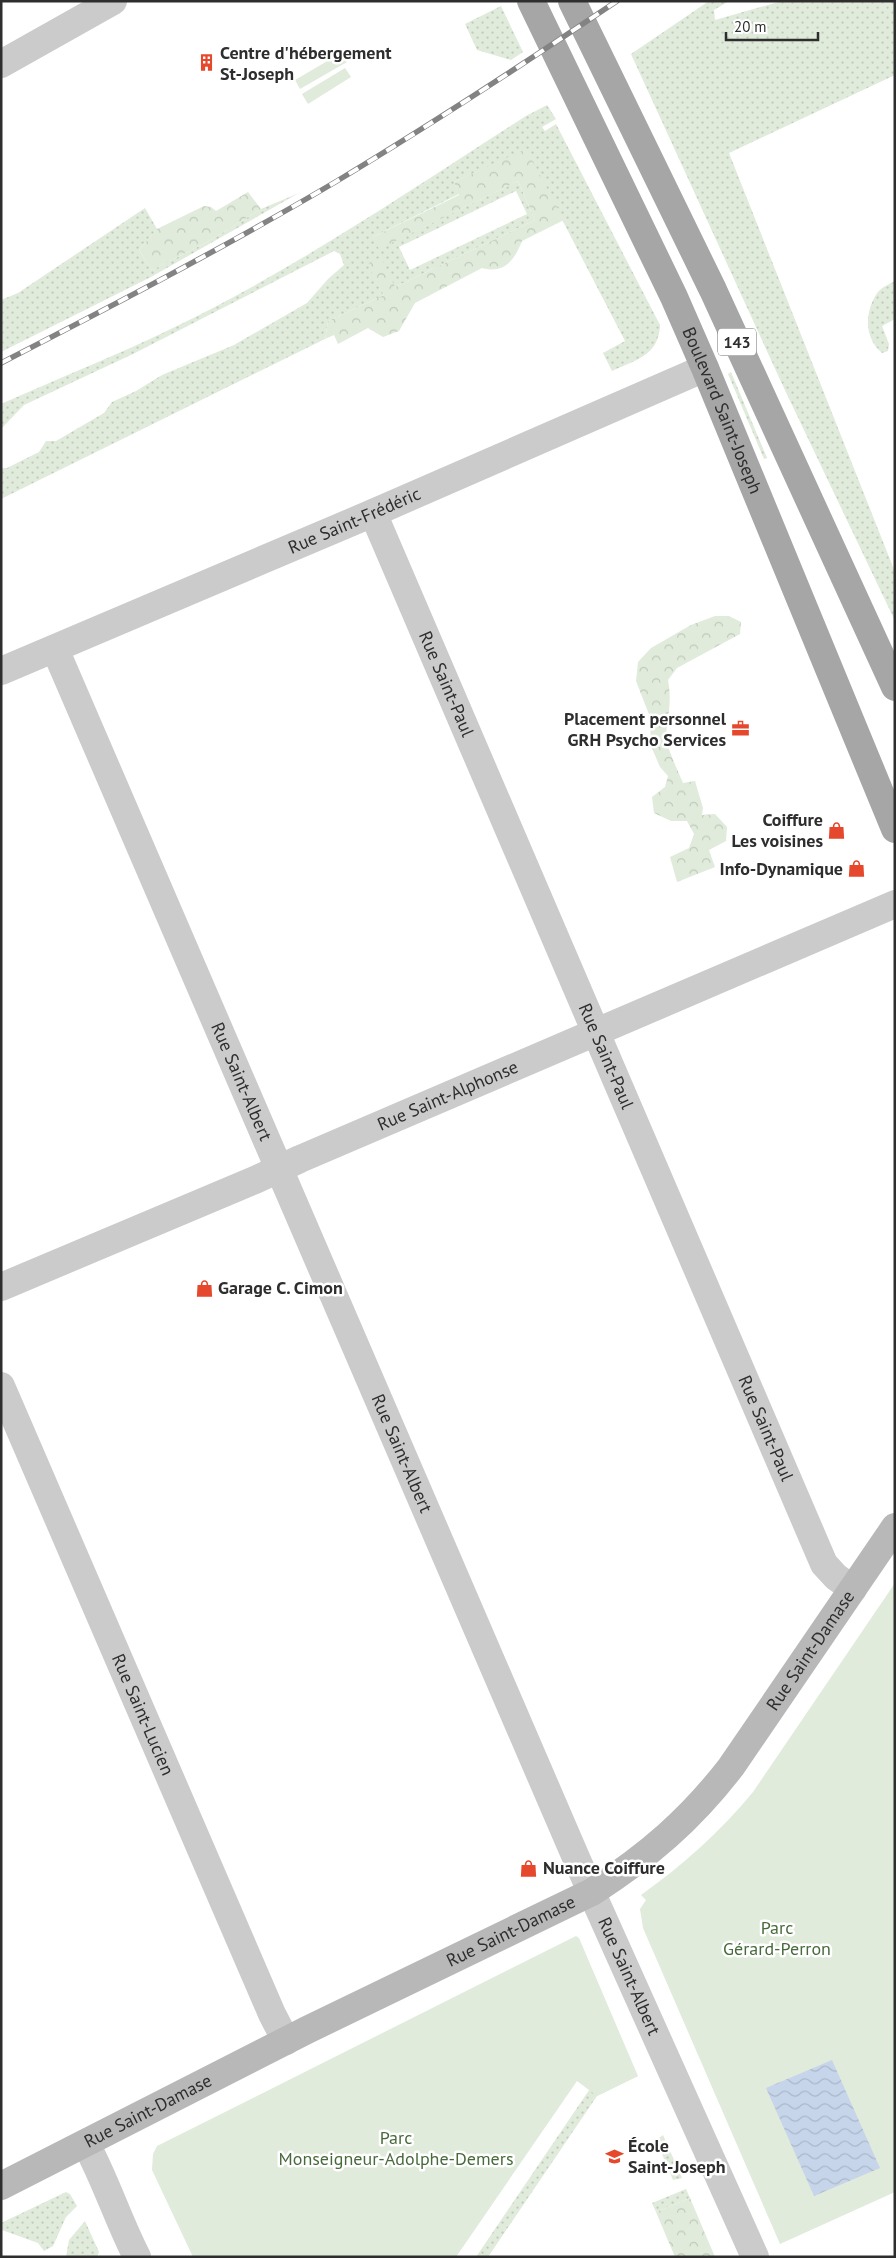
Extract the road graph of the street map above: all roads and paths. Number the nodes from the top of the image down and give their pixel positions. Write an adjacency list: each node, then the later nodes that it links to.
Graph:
1 (113, 1): 4 (street)
2 (531, 1): 5 (main road, Boulevard Saint-Joseph / 143)
3 (572, 1): 9 (main road, 143)
4 (1, 64)
5 (705, 368): 6 (street, Rue Saint-Frédéric); 10 (main road, Boulevard Saint-Joseph / 143)
6 (373, 514): 7 (street, Rue Saint-Frédéric); 12 (street, Rue Saint-Paul)
7 (55, 650): 8 (street, Rue Saint-Frédéric); 13 (street, Rue Saint-Albert)
8 (1, 671)
9 (895, 688)
10 (895, 829)
11 (895, 904): 12 (street, Rue Saint-Alphonse)
12 (594, 1032): 13 (street, Rue Saint-Alphonse); 17 (street, Rue Saint-Paul)
13 (278, 1169): 14 (street, Rue Saint-Alphonse); 18 (street, Rue Saint-Albert)
14 (1, 1287)
15 (1, 1386): 19 (street, Rue Saint-Lucien)
16 (895, 1527): 17 (street, Rue Saint-Damase)
17 (853, 1589): 18 (street, Rue Saint-Damase)
18 (592, 1892): 19 (street, Rue Saint-Damase); 23 (street, Rue Saint-Albert)
19 (286, 2041): 20 (street, Rue Saint-Damase)
20 (86, 2144): 21 (street, Rue Saint-Damase); 22 (street)
21 (1, 2186)
22 (137, 2257)
23 (754, 2257)

